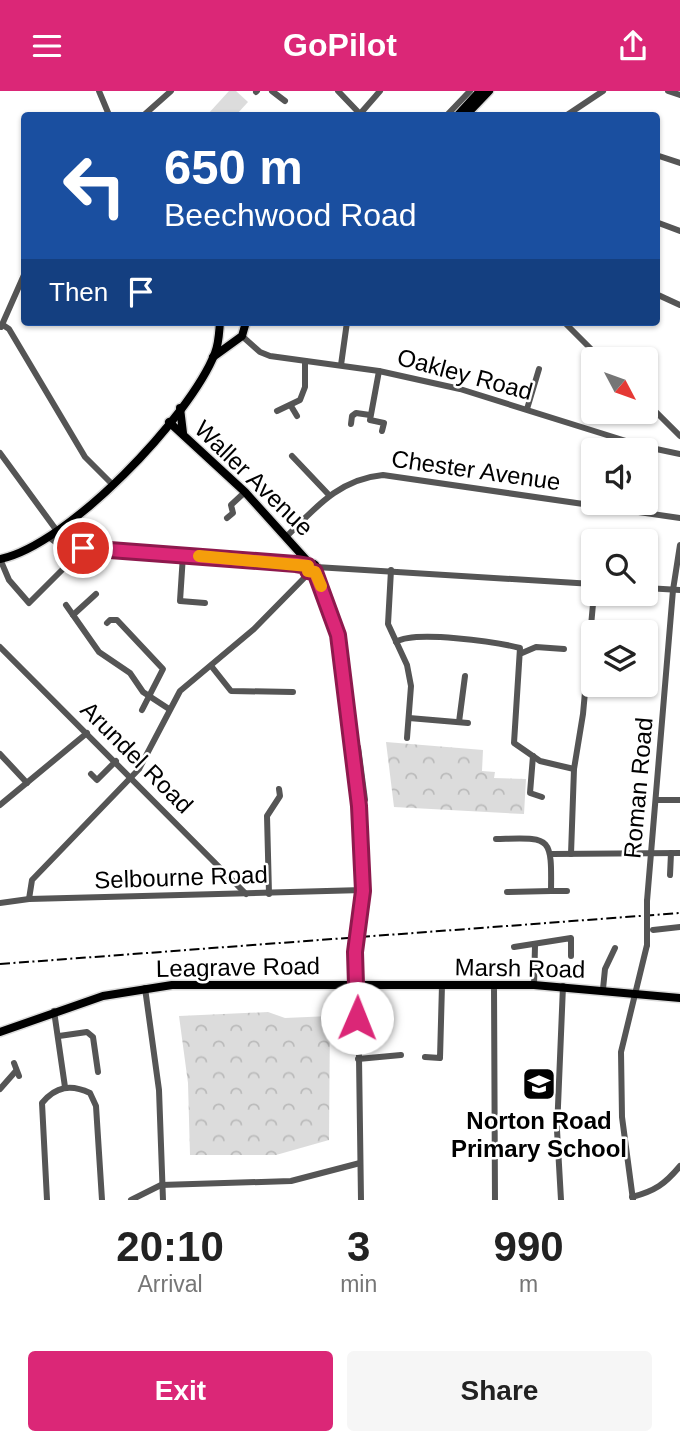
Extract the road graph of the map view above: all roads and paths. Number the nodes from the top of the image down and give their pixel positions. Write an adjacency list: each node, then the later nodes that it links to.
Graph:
1 (99, 91): 13 (street)
2 (171, 91): 14 (street)
3 (338, 91): 15 (street)
4 (380, 91): 16 (street)
5 (470, 91): 17 (street)
6 (480, 91): 18 (main road)
7 (489, 91): 19 (main road)
8 (603, 91): 20 (street)
9 (668, 91): 11 (street)
10 (277, 92): 12 (street)
11 (680, 95)
12 (285, 101)
13 (108, 112)
14 (147, 112)
15 (358, 112)
16 (360, 112)
17 (450, 112)
18 (461, 112)
19 (470, 112)
20 (572, 112)
21 (660, 156): 22 (street)
22 (680, 163)
23 (660, 223): 24 (street)
24 (680, 230)
25 (21, 282): 28 (street)
26 (660, 297): 27 (street)
27 (680, 305)
28 (1, 326): 56 (street)
29 (219, 326): 36 (main road)
30 (220, 326): 34 (main road)
31 (244, 326): 34 (main road)
32 (346, 326): 38 (street)
33 (568, 326): 35 (street)
34 (240, 337): 36 (main road); 37 (street, Oakley Road)
35 (589, 347)
36 (213, 357): 42 (main road)
37 (305, 361): 38 (street, Oakley Road); 41 (street)
38 (341, 365): 40 (street, Oakley Road)
39 (540, 369): 43 (street)
40 (379, 371): 43 (street, Oakley Road); 46 (street)
41 (291, 405): 44 (street); 47 (street)
42 (180, 408): 48 (main road); 51 (main road)
43 (527, 409): 54 (street, Oakley Road)
44 (277, 411)
45 (658, 414): 52 (street)
46 (370, 415): 49 (street); 50 (street)
47 (297, 416)
48 (169, 422): 51 (main road, Waller Avenue); 56 (main road)
49 (351, 424)
50 (382, 431)
51 (183, 433): 57 (main road, Waller Avenue)
52 (680, 436)
53 (0, 453): 61 (street)
54 (680, 454)
55 (292, 456): 58 (street)
56 (113, 485): 61 (main road)
57 (245, 492): 59 (street); 62 (main road, Waller Avenue)
58 (329, 495): 60 (street, Chester Avenue); 62 (street, Chester Avenue)
59 (227, 517)
60 (680, 519)
61 (54, 535): 65 (street); 66 (main road)
62 (287, 536): 64 (main road, Waller Avenue)
63 (680, 545): 73 (street, Roman Road)
64 (301, 550): 67 (street); 68 (main road, Waller Avenue)
65 (183, 555): 67 (street); 75 (street)
66 (0, 559): 69 (street)
67 (293, 564): 68 (street)
68 (312, 568): 70 (street); 84 (street); 114 (main road, Waller Avenue)
69 (63, 569)
70 (391, 570): 71 (street); 80 (street)
71 (581, 583)
72 (658, 589): 73 (street)
73 (677, 590): 104 (street, Roman Road)
74 (96, 594): 78 (street)
75 (205, 603)
76 (66, 605): 78 (street)
77 (593, 606): 98 (street)
78 (73, 615): 87 (street)
79 (107, 623): 87 (street)
80 (396, 642): 83 (street); 90 (street)
81 (0, 647): 93 (street, Arundel Road)
82 (564, 649): 83 (street)
83 (521, 654): 96 (street)
84 (212, 667): 86 (street); 88 (street)
85 (465, 676): 91 (street)
86 (293, 692)
87 (150, 697): 88 (street); 89 (street)
88 (169, 709): 100 (street)
89 (142, 710)
90 (410, 718): 91 (street); 94 (street)
91 (459, 722): 92 (street)
92 (468, 723)
93 (87, 733): 97 (street, Arundel Road); 101 (street)
94 (407, 738)
95 (0, 754): 101 (street)
96 (533, 756): 98 (street); 103 (street)
97 (116, 761): 99 (street); 100 (street, Arundel Road)
98 (573, 769): 111 (street)
99 (91, 774)
100 (132, 777): 118 (street, Arundel Road); 120 (street)
101 (27, 783): 106 (street)
102 (279, 789): 119 (street)
103 (542, 797)
104 (656, 800): 105 (street); 112 (street, Roman Road)
105 (680, 800)
106 (0, 805)
107 (495, 839): 110 (street)
108 (671, 853): 109 (street); 112 (street); 113 (street)
109 (680, 853)
110 (552, 854): 111 (street); 115 (street)
111 (571, 854): 112 (street)
112 (650, 854): 137 (street, Roman Road, bridge)
113 (670, 875)
114 (363, 890): 119 (street, Selbourne Road); 128 (main road, Waller Avenue, bridge)
115 (551, 891): 116 (street); 117 (street)
116 (567, 891)
117 (506, 892)
118 (246, 894): 119 (street, Selbourne Road); 120 (street, Selbourne Road)
119 (269, 894)
120 (29, 899): 121 (street, Selbourne Road)
121 (0, 903)
122 (680, 927): 123 (street)
123 (653, 930)
124 (535, 946): 125 (street); 127 (street); 132 (street)
125 (514, 947)
126 (601, 953): 136 (street)
127 (572, 956)
128 (356, 967): 129 (main road); 133 (main road, Waller Avenue)
129 (336, 985): 133 (main road, Leagrave Road); 135 (main road, Leagrave Road)
130 (442, 985): 131 (main road, Marsh Road); 133 (main road, Marsh Road); 143 (street)
131 (494, 985): 132 (main road, Marsh Road); 158 (street)
132 (534, 985): 134 (main road, Marsh Road)
133 (358, 986): 144 (street)
134 (563, 986): 136 (main road, Marsh Road); 159 (street)
135 (145, 988): 139 (main road, Leagrave Road); 151 (street)
136 (603, 989): 137 (main road, Marsh Road)
137 (637, 993): 138 (main road, Marsh Road); 152 (street, Roman Road)
138 (680, 998)
139 (54, 1011): 140 (main road, Leagrave Road); 141 (street)
140 (0, 1032)
141 (59, 1036): 146 (street); 147 (street)
142 (401, 1055): 144 (street)
143 (425, 1057)
144 (358, 1059): 149 (street)
145 (14, 1063): 148 (street)
146 (98, 1072)
147 (65, 1087): 153 (street); 154 (street)
148 (3, 1091)
149 (360, 1163): 151 (street); 157 (street)
150 (680, 1166): 152 (street)
151 (161, 1185): 155 (street); 156 (street)
152 (632, 1198)
153 (47, 1200)
154 (102, 1200)
155 (131, 1200)
156 (163, 1200)
157 (360, 1200)
158 (495, 1200)
159 (561, 1200)

